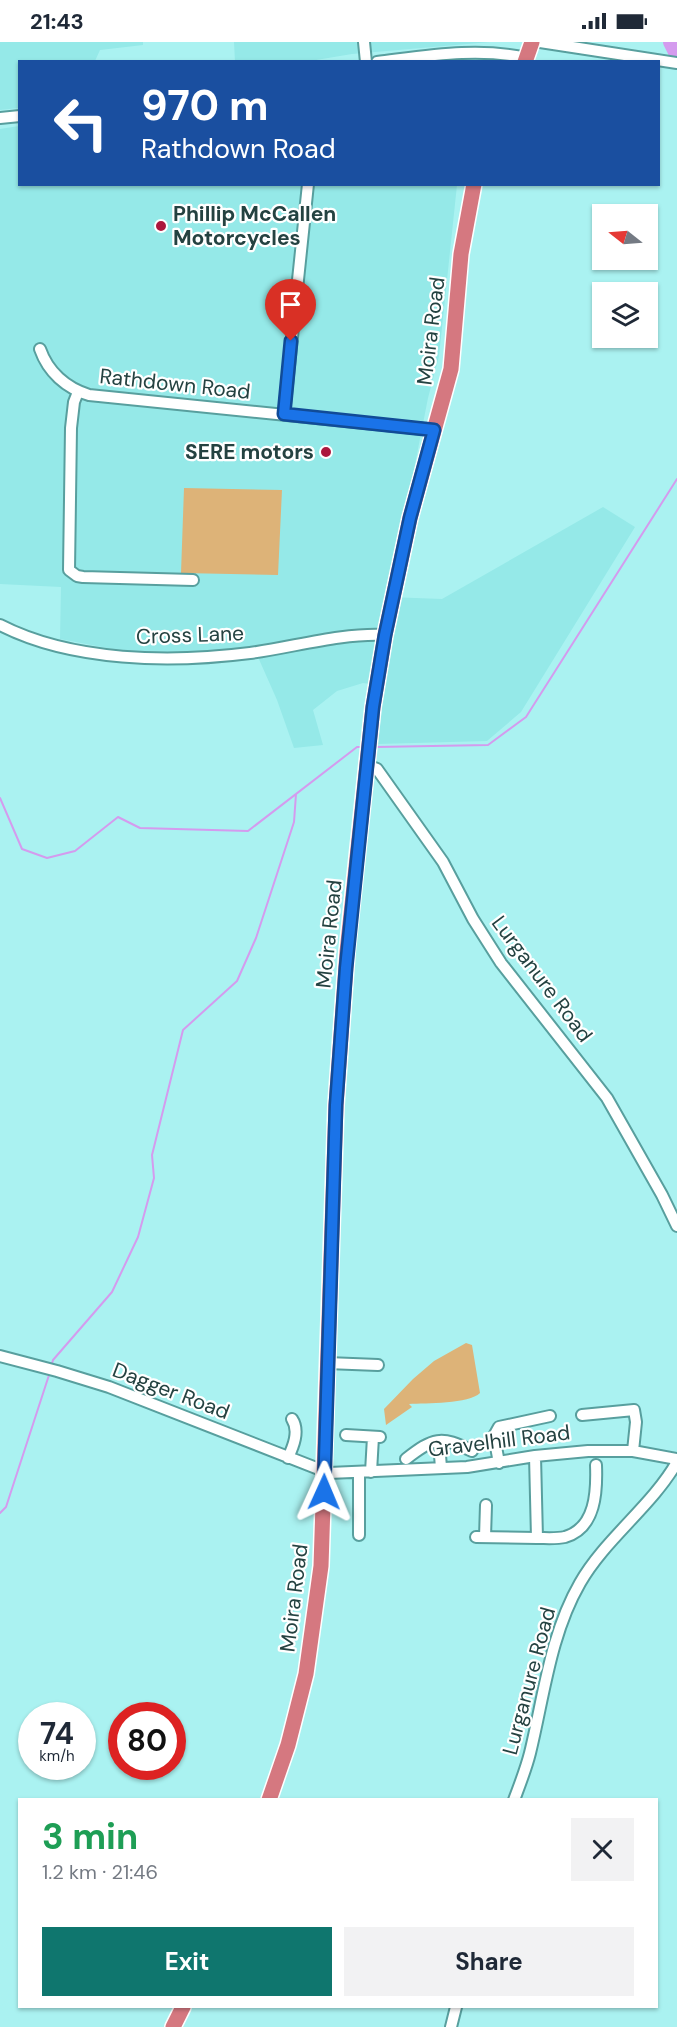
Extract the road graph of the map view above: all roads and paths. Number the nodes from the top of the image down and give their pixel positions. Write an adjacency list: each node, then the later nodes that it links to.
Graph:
1 (364, 42): 4 (street)
2 (532, 42): 6 (highway)
3 (540, 42): 7 (street)
4 (366, 60)
5 (394, 60): 6 (street)
6 (526, 60)
7 (657, 60)
8 (660, 60): 9 (street)
9 (677, 63)
10 (18, 116): 11 (street)
11 (0, 118)
12 (308, 186): 16 (street)
13 (474, 186): 17 (highway, Moira Road)
14 (40, 349): 15 (street, Rathdown Road)
15 (78, 392): 16 (street, Rathdown Road); 18 (street)
16 (284, 414): 17 (street, Rathdown Road)
17 (434, 430): 20 (highway, Moira Road)
18 (194, 580)
19 (0, 625): 20 (street, Cross Lane)
20 (385, 635): 21 (highway, Moira Road)
21 (368, 753): 22 (street, Lurganure Road); 24 (highway, Moira Road)
22 (677, 1226)
23 (0, 1356): 34 (street, Dagger Road)
24 (327, 1363): 25 (street); 40 (highway, Moira Road)
25 (378, 1365)
26 (582, 1415): 32 (street)
27 (550, 1416): 37 (street)
28 (292, 1419): 34 (street)
29 (346, 1435): 41 (street)
30 (439, 1442): 31 (street); 35 (street); 39 (street)
31 (472, 1451)
32 (633, 1451): 33 (street, Gravelhill Road); 36 (street, Gravelhill Road)
33 (535, 1456): 37 (street, Gravelhill Road); 45 (street)
34 (288, 1458): 40 (street, Dagger Road)
35 (406, 1459)
36 (677, 1461): 47 (street, Lurganure Road)
37 (499, 1462): 39 (street, Gravelhill Road)
38 (596, 1465): 45 (street)
39 (441, 1468): 41 (street, Gravelhill Road)
40 (324, 1472): 42 (street, Gravelhill Road); 46 (highway, Moira Road)
41 (371, 1472): 42 (street, Gravelhill Road)
42 (359, 1473): 44 (street)
43 (485, 1505): 45 (street)
44 (362, 1530)
45 (537, 1538)
46 (270, 1798)
47 (515, 1798)
48 (182, 2008): 50 (highway)
49 (456, 2008): 51 (street)
50 (173, 2027)
51 (451, 2027)

